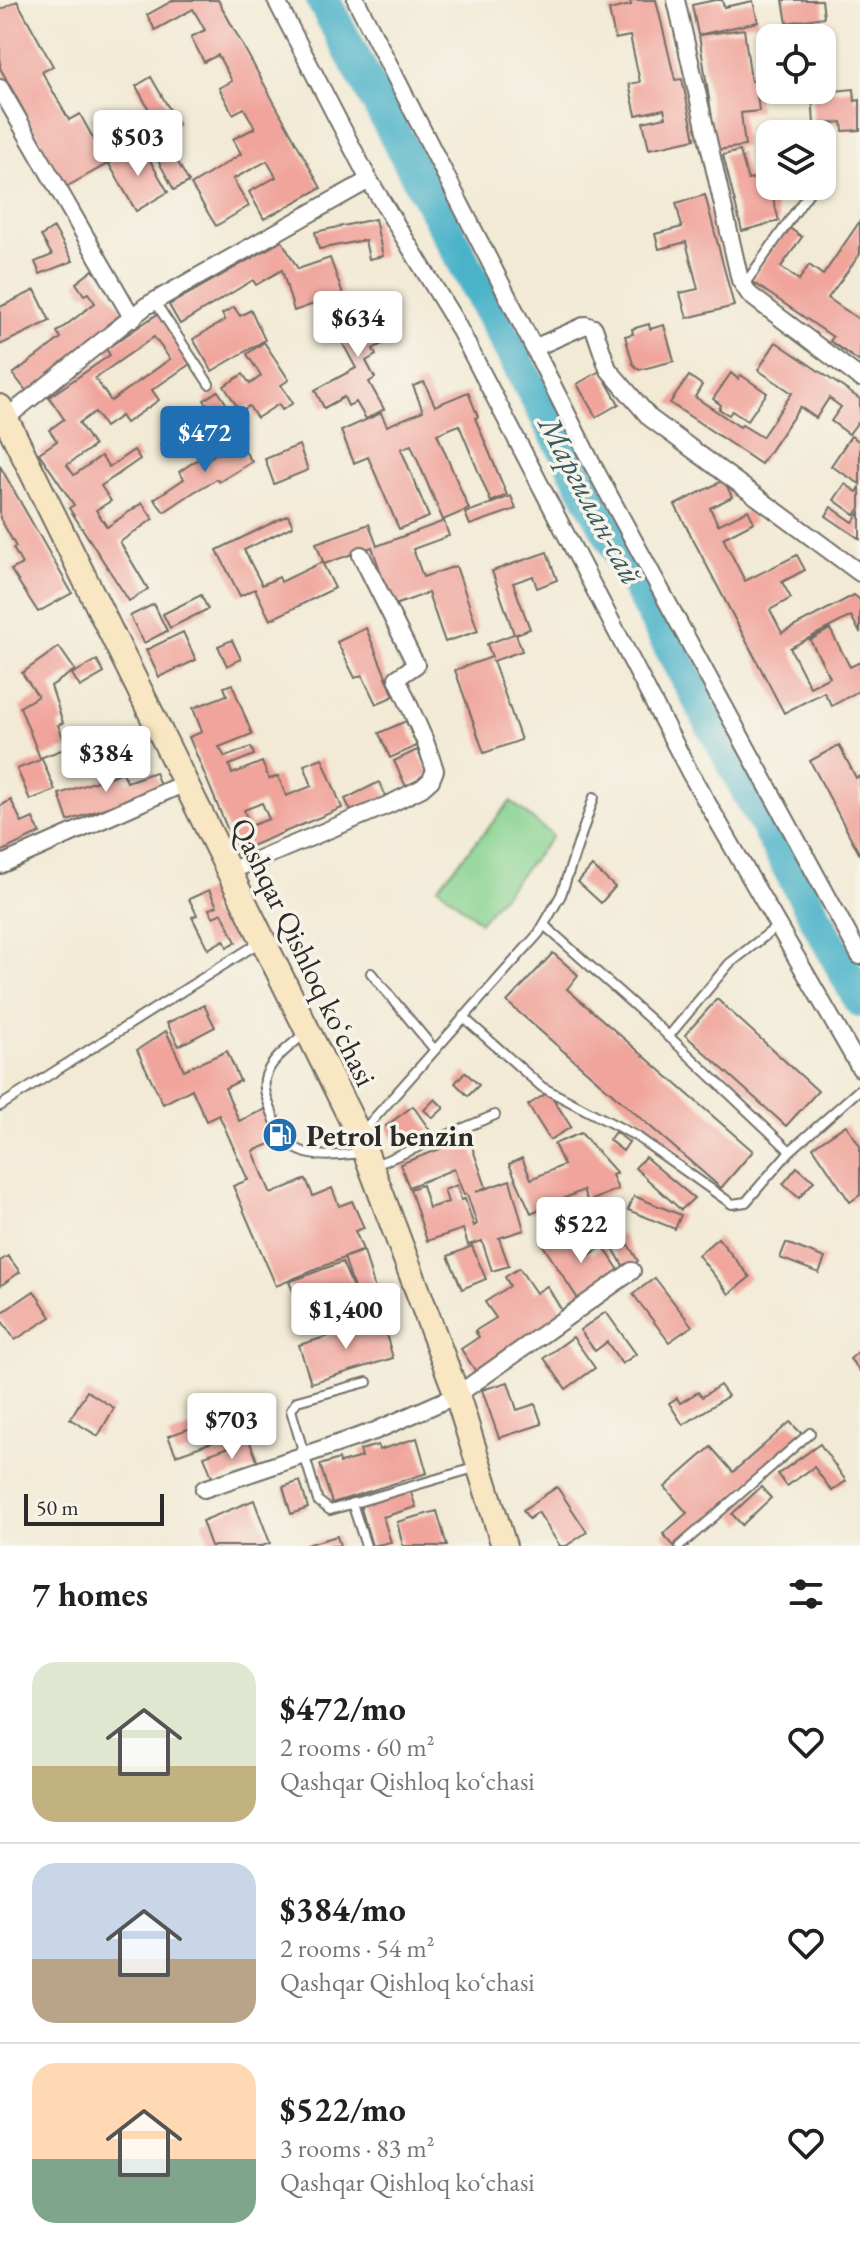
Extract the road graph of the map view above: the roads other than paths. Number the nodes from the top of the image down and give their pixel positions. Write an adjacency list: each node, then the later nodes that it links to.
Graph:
1 (276, 0): 5 (street)
2 (356, 0): 10 (street)
3 (676, 0): 7 (street)
4 (0, 88): 9 (street)
5 (369, 180): 8 (street); 21 (street)
6 (804, 200): 7 (lane)
7 (744, 285): 11 (street)
8 (155, 301): 9 (street); 12 (lane)
9 (133, 319): 13 (street)
10 (534, 348): 15 (street); 23 (street)
11 (860, 378)
12 (209, 384)
13 (3, 412): 16 (main road, Qashqar Qishloq koʻchasi)
14 (361, 555): 19 (street)
15 (860, 573)
16 (185, 783): 18 (street); 19 (main road, Qashqar Qishloq koʻchasi)
17 (594, 797): 20 (lane)
18 (0, 865)
19 (230, 871): 22 (main road, Qashqar Qishloq koʻchasi)
20 (544, 925): 25 (lane); 27 (lane)
21 (779, 925): 27 (lane); 29 (street)
22 (263, 940): 26 (main road, Qashqar Qishloq koʻchasi); 31 (lane)
23 (860, 956)
24 (371, 973): 28 (lane)
25 (463, 1017): 28 (lane); 33 (lane)
26 (308, 1030): 34 (main road, Qashqar Qishloq koʻchasi); 34 (lane)
27 (668, 1037): 33 (lane)
28 (434, 1049): 34 (lane)
29 (860, 1068)
30 (860, 1089): 33 (lane)
31 (0, 1106)
32 (495, 1115): 34 (lane)
33 (790, 1151)
34 (365, 1152): 37 (main road, Qashqar Qishloq koʻchasi)
35 (632, 1271): 37 (street)
36 (367, 1382): 39 (lane)
37 (457, 1395): 39 (street); 40 (main road, Qashqar Qishloq koʻchasi)
38 (810, 1433): 45 (lane)
39 (305, 1454): 41 (street); 42 (lane)
40 (479, 1466): 42 (lane); 44 (main road, Qashqar Qishloq koʻchasi)
41 (204, 1489)
42 (352, 1503): 43 (lane)
43 (366, 1546)
44 (504, 1546)
45 (680, 1546)

